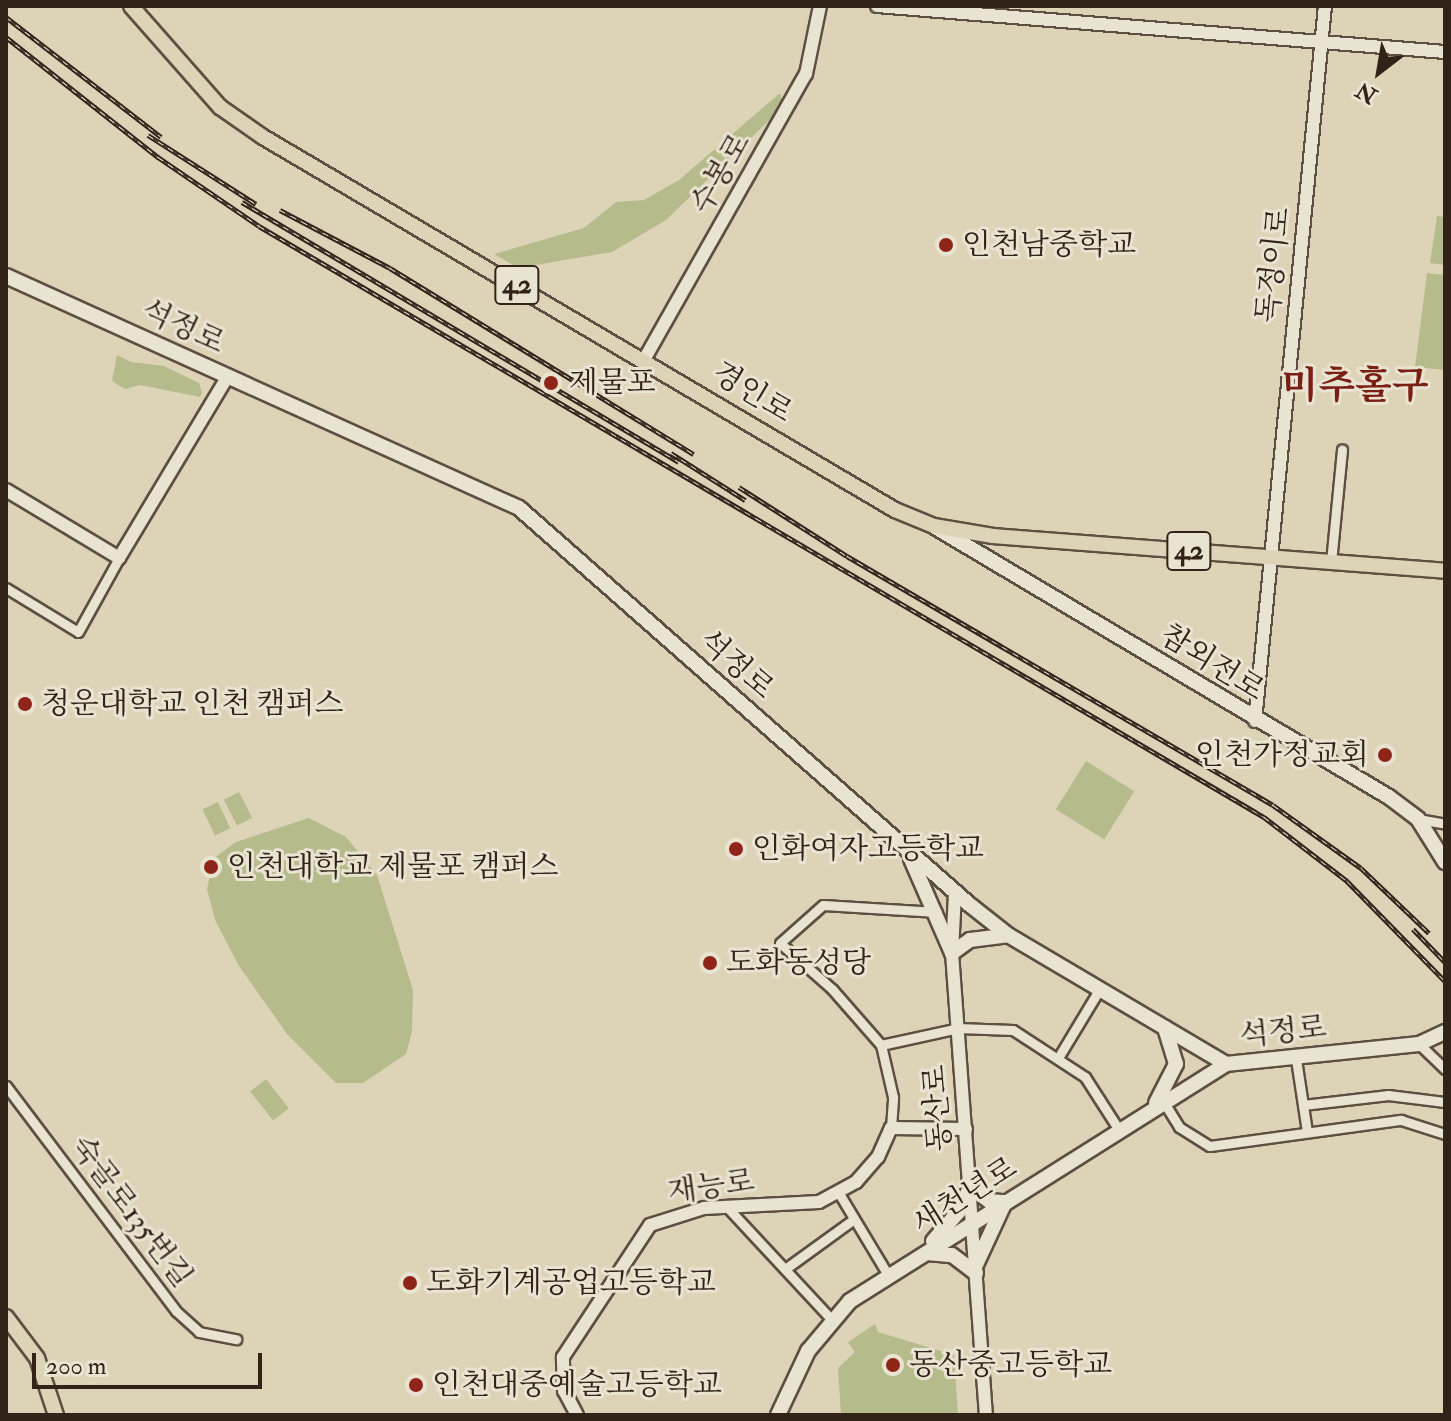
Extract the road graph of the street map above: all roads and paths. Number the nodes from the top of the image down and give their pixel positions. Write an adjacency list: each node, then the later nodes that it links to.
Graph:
1 (131, 6): 8 (main road, 경인로 / 42)
2 (820, 6): 8 (street, 수봉로)
3 (877, 6): 5 (street)
4 (1325, 6): 5 (street, 독정이로)
5 (1322, 42): 6 (street); 13 (street, 독정이로)
6 (1445, 52)
7 (6, 276): 9 (main road, 석정로)
8 (645, 358): 12 (main road, 경인로 / 42)
9 (228, 376): 14 (street); 21 (main road, 석정로)
10 (1342, 450): 15 (street)
11 (6, 490): 14 (street)
12 (934, 526): 13 (main road, 경인로 / 42); 18 (main road, 참외전로)
13 (1271, 557): 15 (main road, 경인로 / 42); 18 (street, 독정이로)
14 (119, 558): 17 (street)
15 (1331, 562): 16 (main road, 경인로 / 42)
16 (1445, 571)
17 (6, 588)
18 (1255, 721): 19 (main road, 참외전로)
19 (1418, 819): 20 (street); 22 (main road, 참외전로)
20 (1445, 824)
21 (902, 845): 23 (main road, 석정로); 24 (main road)
22 (1445, 862)
23 (955, 893): 25 (main road, 석정로); 26 (street, 동산로)
24 (937, 912): 26 (main road); 32 (street)
25 (1008, 935): 26 (main road); 27 (main road, 석정로)
26 (952, 953): 28 (street, 동산로)
27 (1099, 990): 29 (main road, 석정로); 33 (street)
28 (958, 1028): 32 (street); 33 (street); 42 (street, 동산로)
29 (1165, 1028): 35 (main road, 석정로); 39 (main road)
30 (1445, 1032): 31 (main road, 석정로)
31 (1419, 1044): 34 (main road, 석정로); 36 (street)
32 (881, 1045): 41 (street)
33 (1058, 1058): 43 (street)
34 (1296, 1059): 35 (main road, 석정로); 40 (street)
35 (1226, 1064): 39 (main road, 새천년로)
36 (1445, 1069)
37 (6, 1086): 58 (street, 숙골로135번길)
38 (1445, 1102): 40 (street)
39 (1158, 1105): 43 (main road, 새천년로); 44 (street)
40 (1303, 1105): 44 (street)
41 (891, 1128): 42 (street); 47 (street, 재능로)
42 (966, 1129): 46 (street, 동산로)
43 (1119, 1130): 48 (main road, 새천년로)
44 (1307, 1132): 45 (street)
45 (1445, 1134)
46 (970, 1187): 48 (main road); 51 (street, 동산로); 52 (main road)
47 (840, 1195): 49 (street, 재능로); 50 (street)
48 (1005, 1202): 51 (main road, 새천년로); 54 (main road)
49 (726, 1206): 53 (street); 60 (street, 재능로)
50 (854, 1219): 53 (street); 55 (street)
51 (972, 1223): 52 (main road, 새천년로); 54 (street, 동산로)
52 (922, 1254): 54 (main road); 55 (main road, 새천년로)
53 (785, 1269): 57 (street)
54 (976, 1270): 62 (street, 동산로)
55 (888, 1275): 57 (main road, 새천년로)
56 (6, 1317): 59 (main road)
57 (831, 1319): 61 (main road, 새천년로)
58 (236, 1339)
59 (56, 1415)
60 (577, 1415)
61 (778, 1415)
62 (986, 1415)

